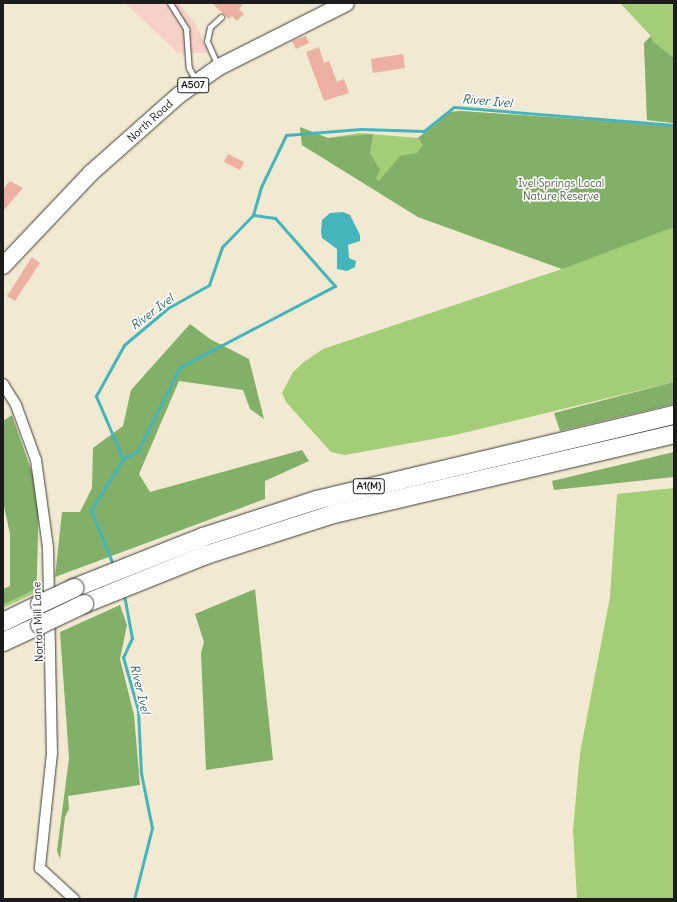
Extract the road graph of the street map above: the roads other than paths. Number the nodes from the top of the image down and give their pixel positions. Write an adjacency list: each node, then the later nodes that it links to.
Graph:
1 (170, 3): 5 (lane)
2 (346, 3): 4 (main road, North Road / A507)
3 (221, 17): 4 (lane)
4 (218, 67): 5 (main road, North Road / A507)
5 (196, 82): 6 (main road, North Road / A507)
6 (3, 266)
7 (3, 384): 12 (street, Norton Mill Lane)
8 (674, 415): 10 (highway, A1(M), bridge)
9 (674, 434): 11 (highway, A1(M), bridge)
10 (3, 622)
11 (3, 642)
12 (74, 899)

